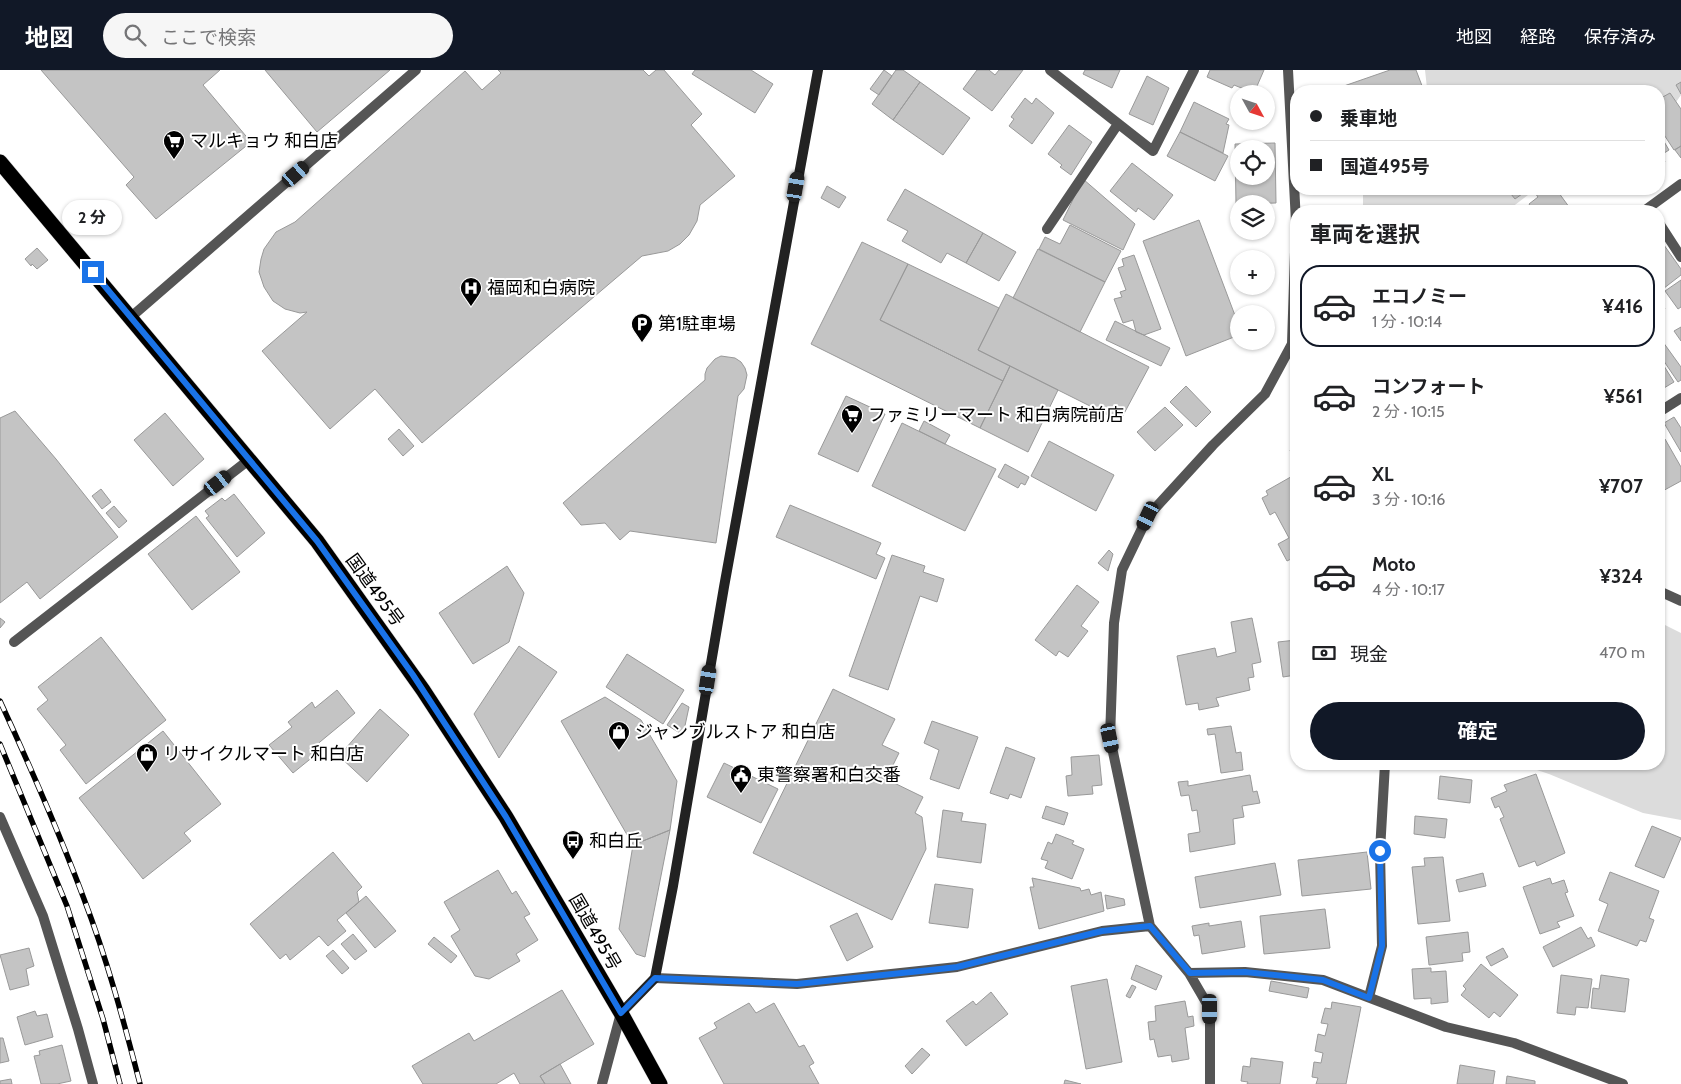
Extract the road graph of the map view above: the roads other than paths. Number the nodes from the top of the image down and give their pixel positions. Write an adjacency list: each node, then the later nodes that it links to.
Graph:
1 (416, 70): 14 (street)
2 (818, 70): 26 (street)
3 (1050, 70): 7 (street)
4 (1194, 70): 7 (street)
5 (1288, 70): 6 (street)
6 (1290, 108)
7 (1118, 124): 11 (street)
8 (0, 162): 14 (highway, 国道495号)
9 (1681, 184): 10 (street)
10 (1654, 205)
11 (1047, 229)
12 (1665, 232): 13 (street)
13 (1681, 257)
14 (131, 317): 18 (highway, 国道495号)
15 (1290, 351): 24 (street)
16 (1681, 398): 17 (street)
17 (1665, 408)
18 (250, 459): 21 (street); 28 (highway, 国道495号)
19 (1665, 594): 20 (street)
20 (1681, 602)
21 (14, 642)
22 (1385, 770): 27 (street)
23 (0, 817): 29 (street)
24 (1150, 926): 25 (street); 26 (street)
25 (1190, 973): 27 (street); 32 (street)
26 (655, 978): 28 (street)
27 (1369, 998): 33 (street)
28 (621, 1013): 30 (street); 31 (highway, 国道495号)
29 (92, 1084)
30 (602, 1084)
31 (660, 1084)
32 (1210, 1084)
33 (1623, 1084)

